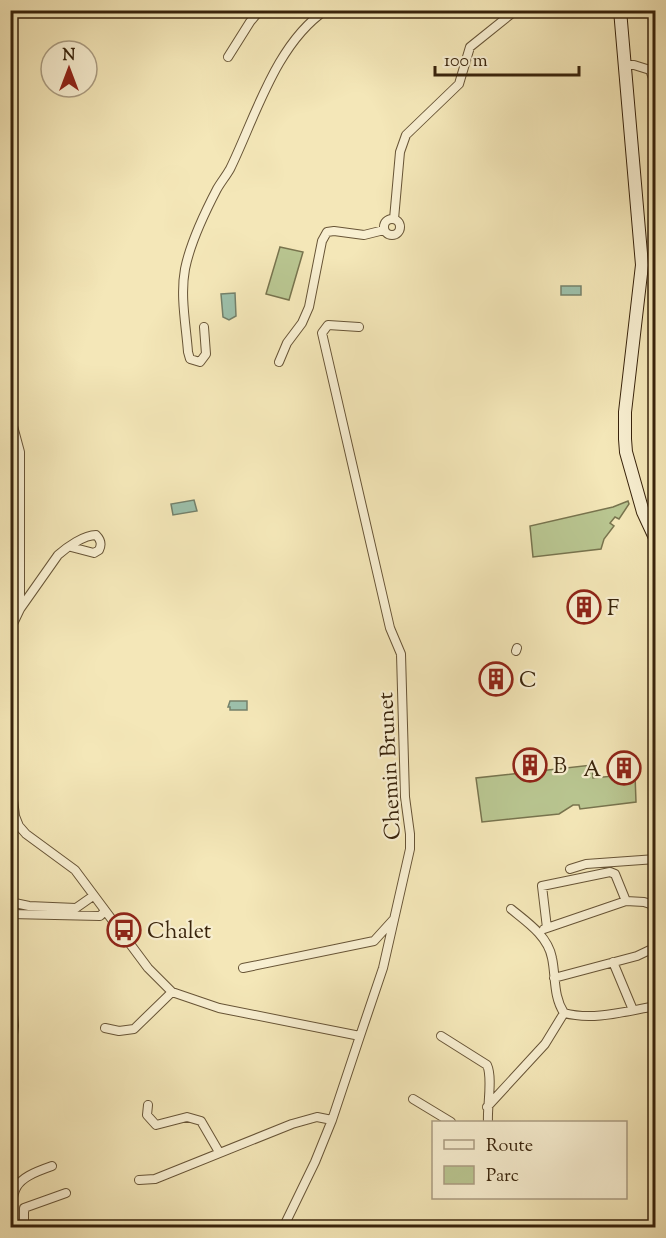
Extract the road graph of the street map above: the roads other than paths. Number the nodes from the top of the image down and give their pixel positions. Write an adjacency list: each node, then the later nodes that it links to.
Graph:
1 (260, 10): 7 (street)
2 (326, 10): 12 (street)
3 (516, 10): 10 (street)
4 (620, 10): 8 (main road)
5 (647, 10): 6 (street)
6 (656, 20)
7 (228, 57)
8 (626, 65): 9 (street); 16 (main road)
9 (656, 100)
10 (394, 219): 11 (street); 11 (street)
11 (384, 230): 14 (street)
12 (204, 327)
13 (359, 327): 30 (street, Chemin Brunet)
14 (279, 362)
15 (10, 415): 18 (street)
16 (656, 540)
17 (70, 547): 18 (street)
18 (20, 609): 19 (street)
19 (10, 630)
20 (10, 775): 23 (street)
21 (656, 859): 22 (street)
22 (570, 870)
23 (93, 896): 25 (street); 28 (street)
24 (626, 901): 26 (street); 31 (street); 31 (street)
25 (10, 902)
26 (656, 906)
27 (511, 909): 32 (street)
28 (105, 911): 29 (street); 37 (street)
29 (10, 914)
30 (393, 920): 35 (street); 44 (street, Chemin Brunet)
31 (547, 928): 32 (street)
32 (538, 931): 36 (street)
33 (656, 947): 34 (street)
34 (613, 962): 36 (street); 39 (street)
35 (243, 968)
36 (554, 978): 41 (street)
37 (172, 992): 43 (street); 44 (street)
38 (656, 1006): 39 (street)
39 (633, 1010): 41 (street)
40 (10, 1013): 42 (street)
41 (564, 1013): 49 (street)
42 (12, 1026): 46 (street)
43 (105, 1028)
44 (360, 1036): 50 (street, Chemin Brunet)
45 (441, 1036): 49 (street)
46 (10, 1061)
47 (413, 1099): 51 (street)
48 (148, 1105): 54 (street)
49 (487, 1107): 52 (street); 53 (street)
50 (332, 1120): 54 (street); 60 (street, Chemin Brunet)
51 (449, 1121)
52 (488, 1121)
53 (494, 1121)
54 (219, 1152): 56 (street)
55 (52, 1166): 58 (street)
56 (140, 1180)
57 (66, 1193): 59 (street)
58 (11, 1227)
59 (24, 1227)
60 (283, 1227)

